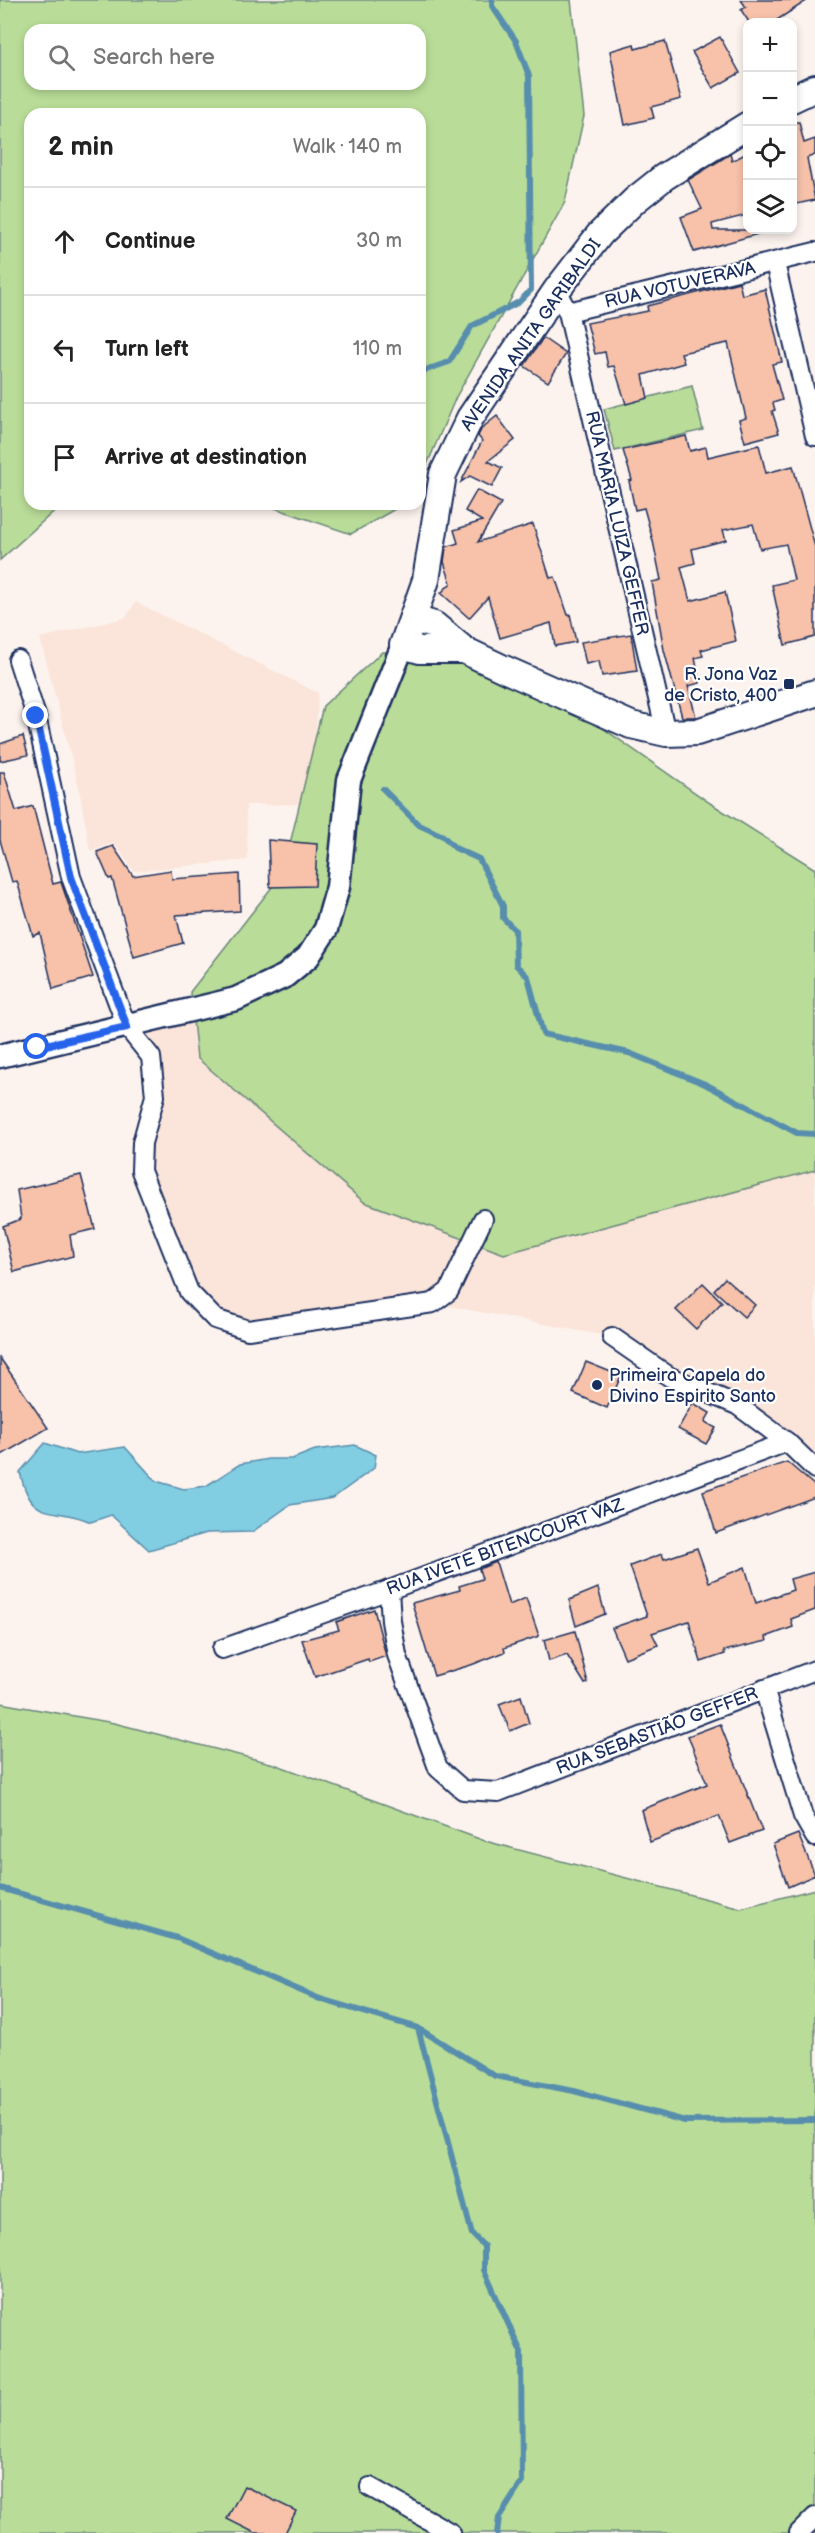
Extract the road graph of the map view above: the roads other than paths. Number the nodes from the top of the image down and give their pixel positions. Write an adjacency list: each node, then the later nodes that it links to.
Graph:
1 (815, 87): 2 (main road)
2 (797, 96)
3 (745, 126): 6 (main road, AVENIDA ANITA GARIBALDI)
4 (815, 252): 5 (street, RUA VOTUVERAVA)
5 (775, 262): 6 (street, RUA VOTUVERAVA); 7 (street)
6 (562, 302): 8 (main road, AVENIDA ANITA GARIBALDI); 13 (street, RUA MARIA LUIZA GEFFER)
7 (815, 436)
8 (414, 619): 9 (main road, AVENIDA ANITA GARIBALDI); 10 (main road)
9 (403, 645): 10 (main road); 14 (street)
10 (464, 650): 13 (main road)
11 (18, 660): 14 (street)
12 (815, 693): 13 (main road)
13 (666, 733)
14 (127, 1027): 15 (street); 16 (street)
15 (0, 1056)
16 (483, 1218)
17 (612, 1337): 18 (street)
18 (787, 1442): 19 (street); 20 (street, RUA IVETE BITENCOURT VAZ)
19 (815, 1469)
20 (389, 1590): 21 (street, RUA IVETE BITENCOURT VAZ); 23 (street, RUA SEBASTIÃO GEFFER)
21 (222, 1648)
22 (815, 1670): 23 (street, RUA SEBASTIÃO GEFFER)
23 (764, 1689): 24 (street)
24 (815, 1836)
25 (370, 2487): 27 (street)
26 (815, 2517): 28 (street)
27 (451, 2533)
28 (799, 2533)

